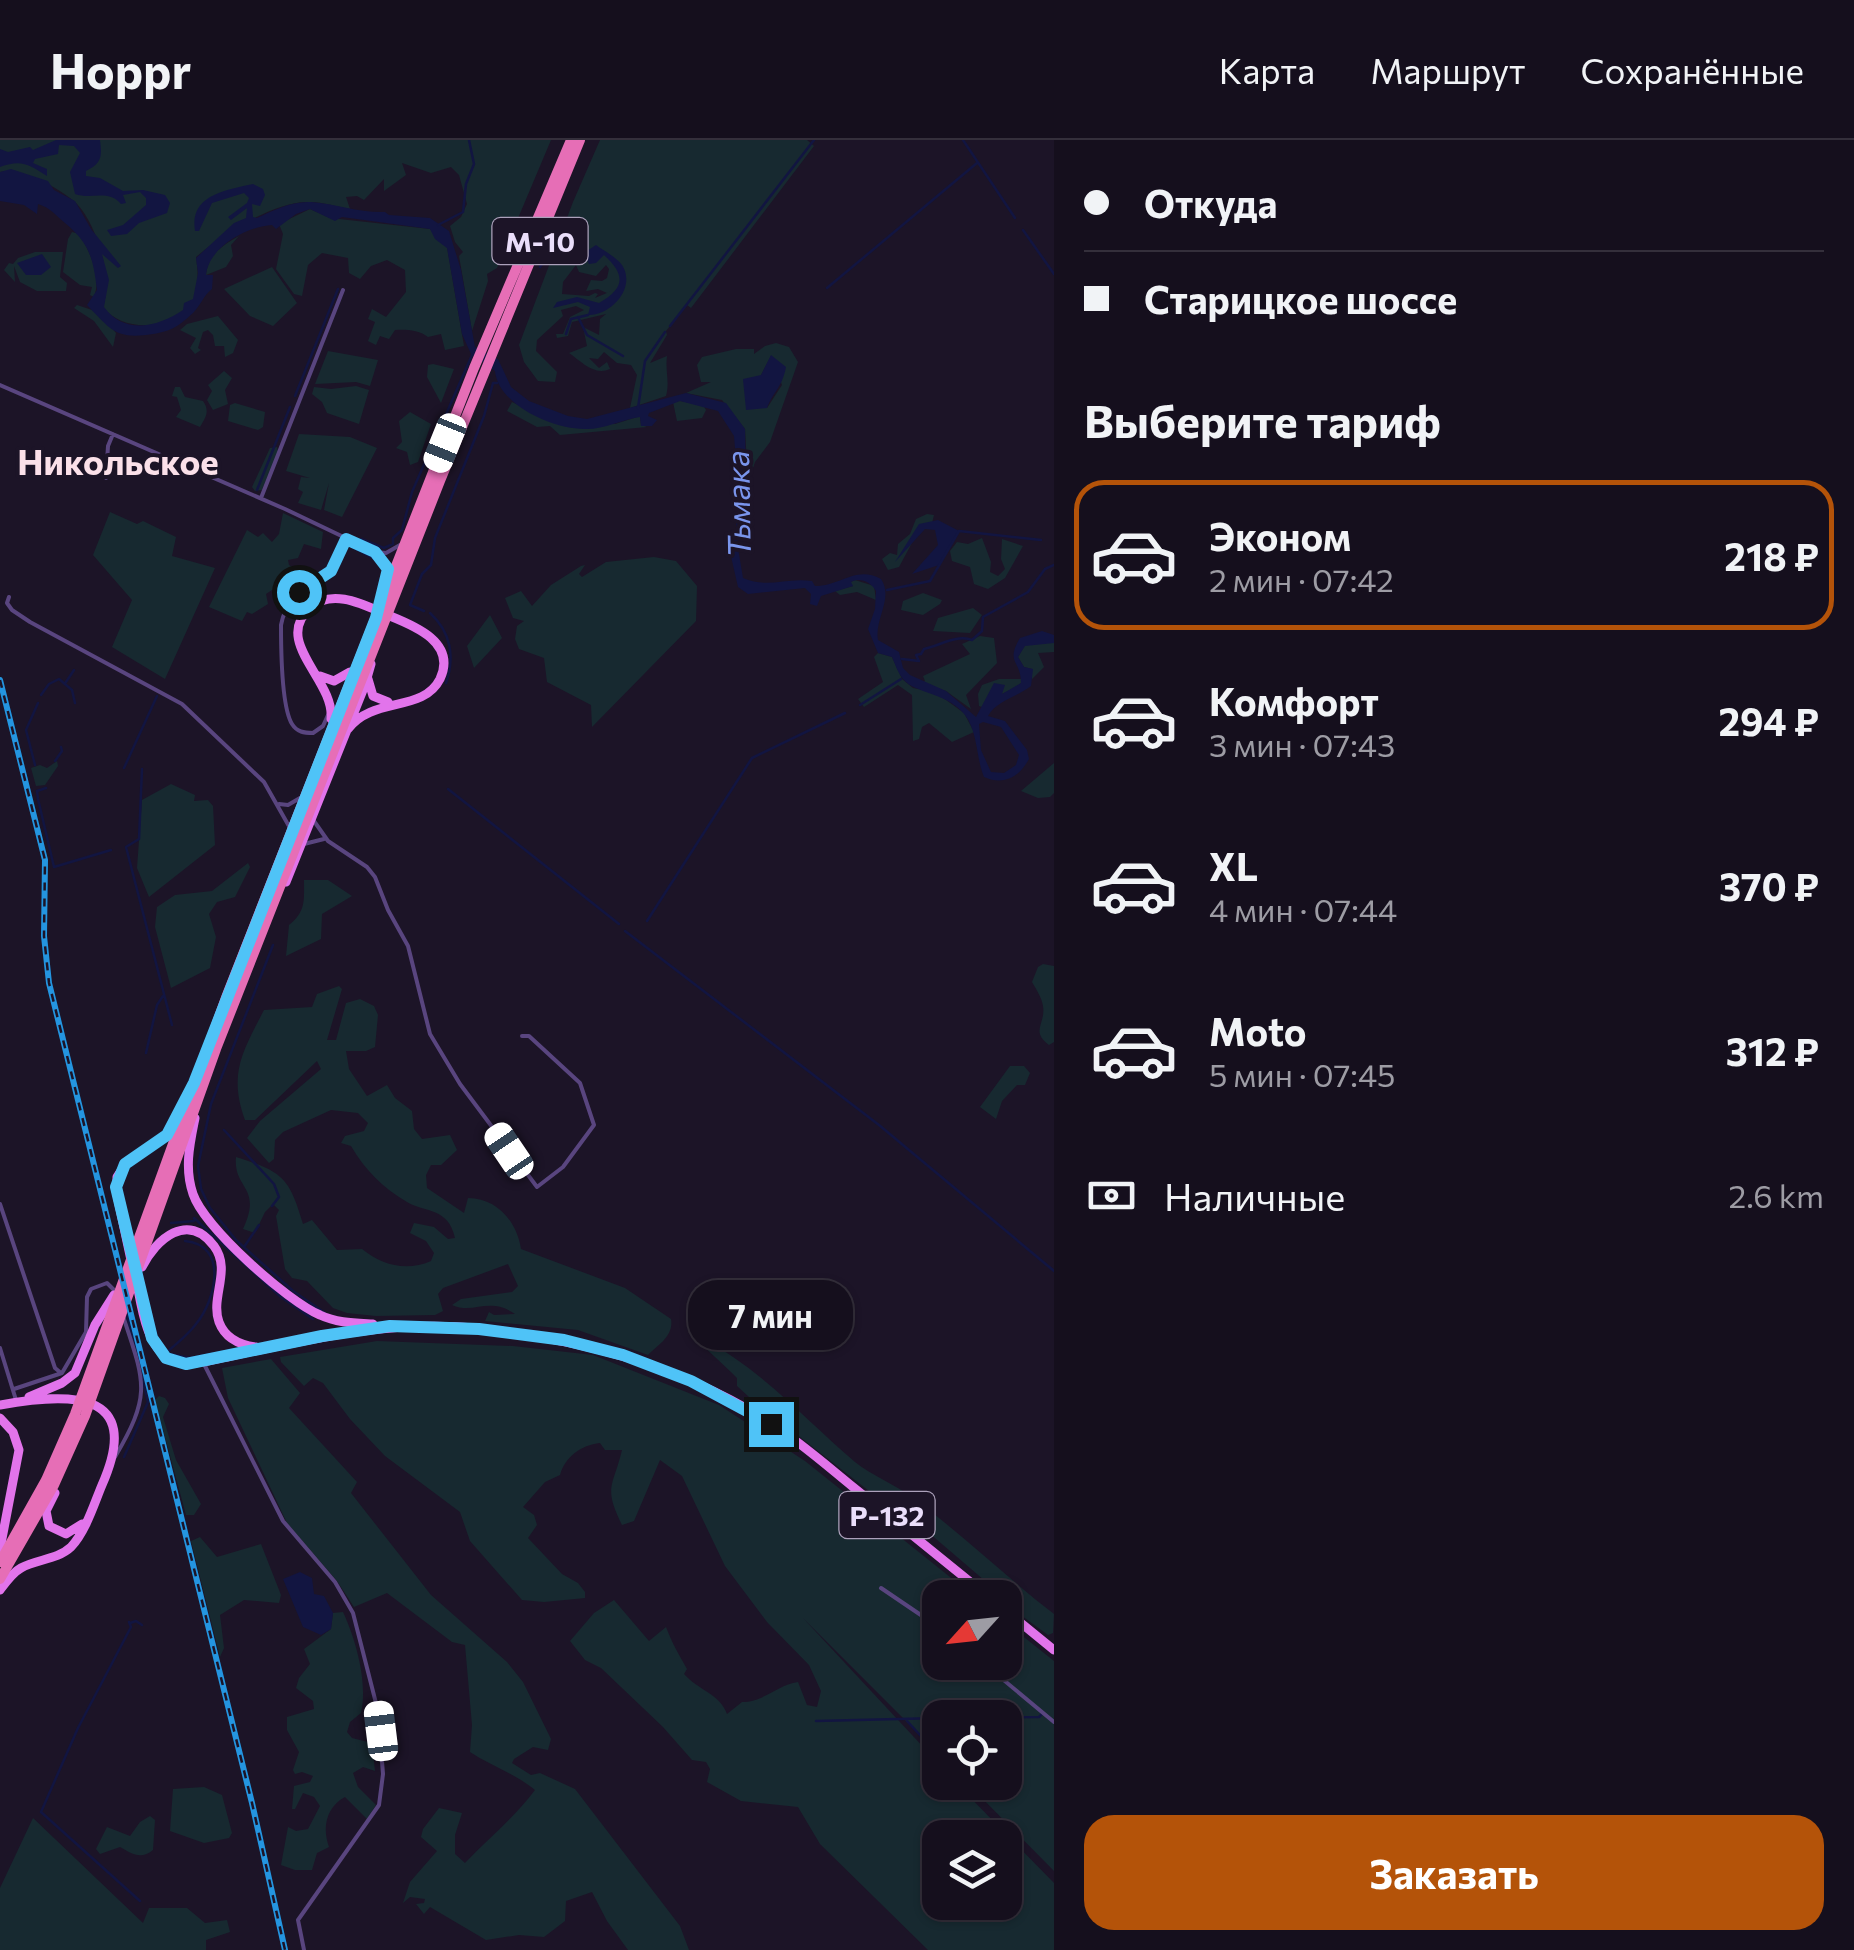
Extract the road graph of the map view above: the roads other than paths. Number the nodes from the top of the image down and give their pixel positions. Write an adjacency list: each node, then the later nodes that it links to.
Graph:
1 (570, 140): 4 (highway, М-10)
2 (580, 140): 4 (highway, М-10)
3 (342, 290): 10 (street)
4 (492, 339): 5 (highway, М-10)
5 (479, 370): 8 (highway, М-10); 17 (highway, М-10)
6 (0, 385): 7 (street)
7 (114, 433): 9 (street); 10 (street)
8 (445, 443): 12 (street); 16 (highway, М-10)
9 (106, 478)
10 (262, 498): 11 (street)
11 (346, 539): 13 (street); 22 (street)
12 (400, 544): 13 (street); 14 (street)
13 (375, 552): 14 (street)
14 (388, 573): 16 (street)
15 (9, 598): 28 (street)
16 (376, 618): 17 (highway, М-10)
17 (371, 645): 18 (main road); 20 (main road); 26 (highway, М-10); 30 (highway, М-10)
18 (350, 672): 19 (main road); 23 (main road)
19 (318, 675): 21 (main road); 22 (main road)
20 (368, 677): 21 (main road); 24 (main road)
21 (396, 703): 24 (main road)
22 (332, 706): 23 (main road)
23 (331, 720): 27 (main road)
24 (348, 728): 25 (main road)
25 (340, 748): 26 (main road); 29 (main road)
26 (323, 778): 33 (highway, М-10)
27 (300, 798): 28 (street); 30 (main road)
28 (275, 802): 30 (street)
29 (314, 817): 31 (street); 32 (main road)
30 (292, 832): 35 (highway, М-10)
31 (328, 840): 32 (street); 34 (street)
32 (303, 844): 33 (main road)
33 (275, 902): 35 (highway, М-10)
34 (522, 1036)
35 (198, 1085): 37 (highway, М-10); 38 (highway, М-10); 40 (main road); 45 (main road)
36 (0, 1204): 46 (street)
37 (145, 1256): 38 (highway, М-10); 43 (main road)
38 (128, 1283): 39 (highway, М-10); 47 (highway, М-10)
39 (110, 1309): 47 (highway, М-10); 49 (main road)
40 (322, 1316): 41 (main road); 42 (main road)
41 (390, 1326): 42 (main road, Р-132); 59 (main road, Р-132)
42 (322, 1336): 43 (main road, Р-132)
43 (271, 1346): 45 (main road, Р-132)
44 (0, 1348): 48 (street)
45 (201, 1362): 67 (street)
46 (62, 1374): 48 (street); 53 (street)
47 (92, 1384): 51 (highway, М-10)
48 (14, 1389): 49 (street)
49 (20, 1401): 50 (main road); 53 (main road)
50 (0, 1404)
51 (80, 1415): 54 (highway, М-10); 57 (highway, М-10)
52 (0, 1418): 56 (main road)
53 (111, 1465): 55 (main road)
54 (61, 1471): 55 (main road); 58 (highway, М-10)
55 (89, 1514): 61 (main road)
56 (0, 1548)
57 (0, 1562)
58 (0, 1579)
59 (968, 1580)
60 (882, 1588): 62 (street)
61 (0, 1590)
62 (922, 1616)
63 (1022, 1624): 64 (main road)
64 (1054, 1650)
65 (1004, 1680): 66 (street)
66 (1054, 1722)
67 (304, 1950)

